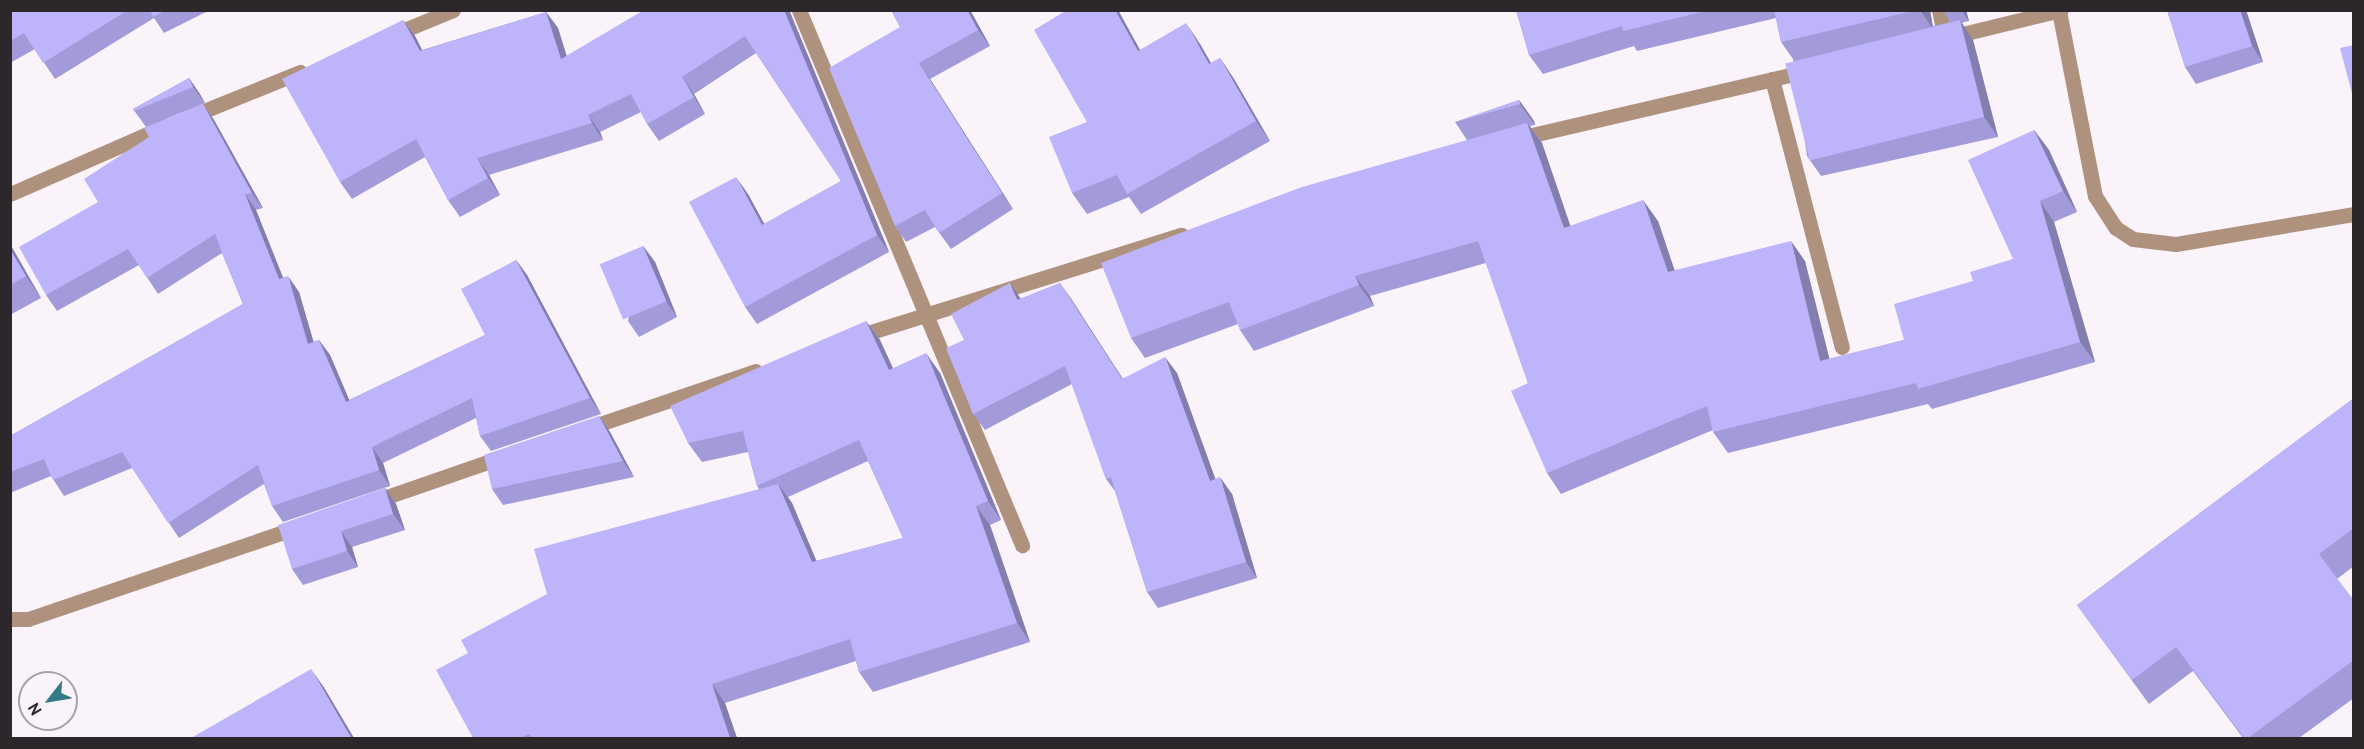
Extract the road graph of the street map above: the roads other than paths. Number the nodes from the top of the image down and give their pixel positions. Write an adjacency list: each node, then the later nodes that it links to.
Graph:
1 (453, 10): 5 (street)
2 (800, 10): 13 (street)
3 (1939, 10): 4 (street)
4 (2060, 11): 11 (street)
5 (375, 42)
6 (320, 64): 10 (street)
7 (1830, 66): 8 (street)
8 (1772, 80): 9 (street); 15 (street)
9 (1496, 144)
10 (10, 194)
11 (2354, 214)
12 (1203, 228): 13 (street)
13 (928, 312): 14 (street); 21 (street)
14 (838, 343)
15 (1842, 347)
16 (771, 366): 17 (street)
17 (568, 435)
18 (523, 450): 19 (street)
19 (354, 508)
20 (309, 523): 22 (street)
21 (1022, 545)
22 (10, 619)

